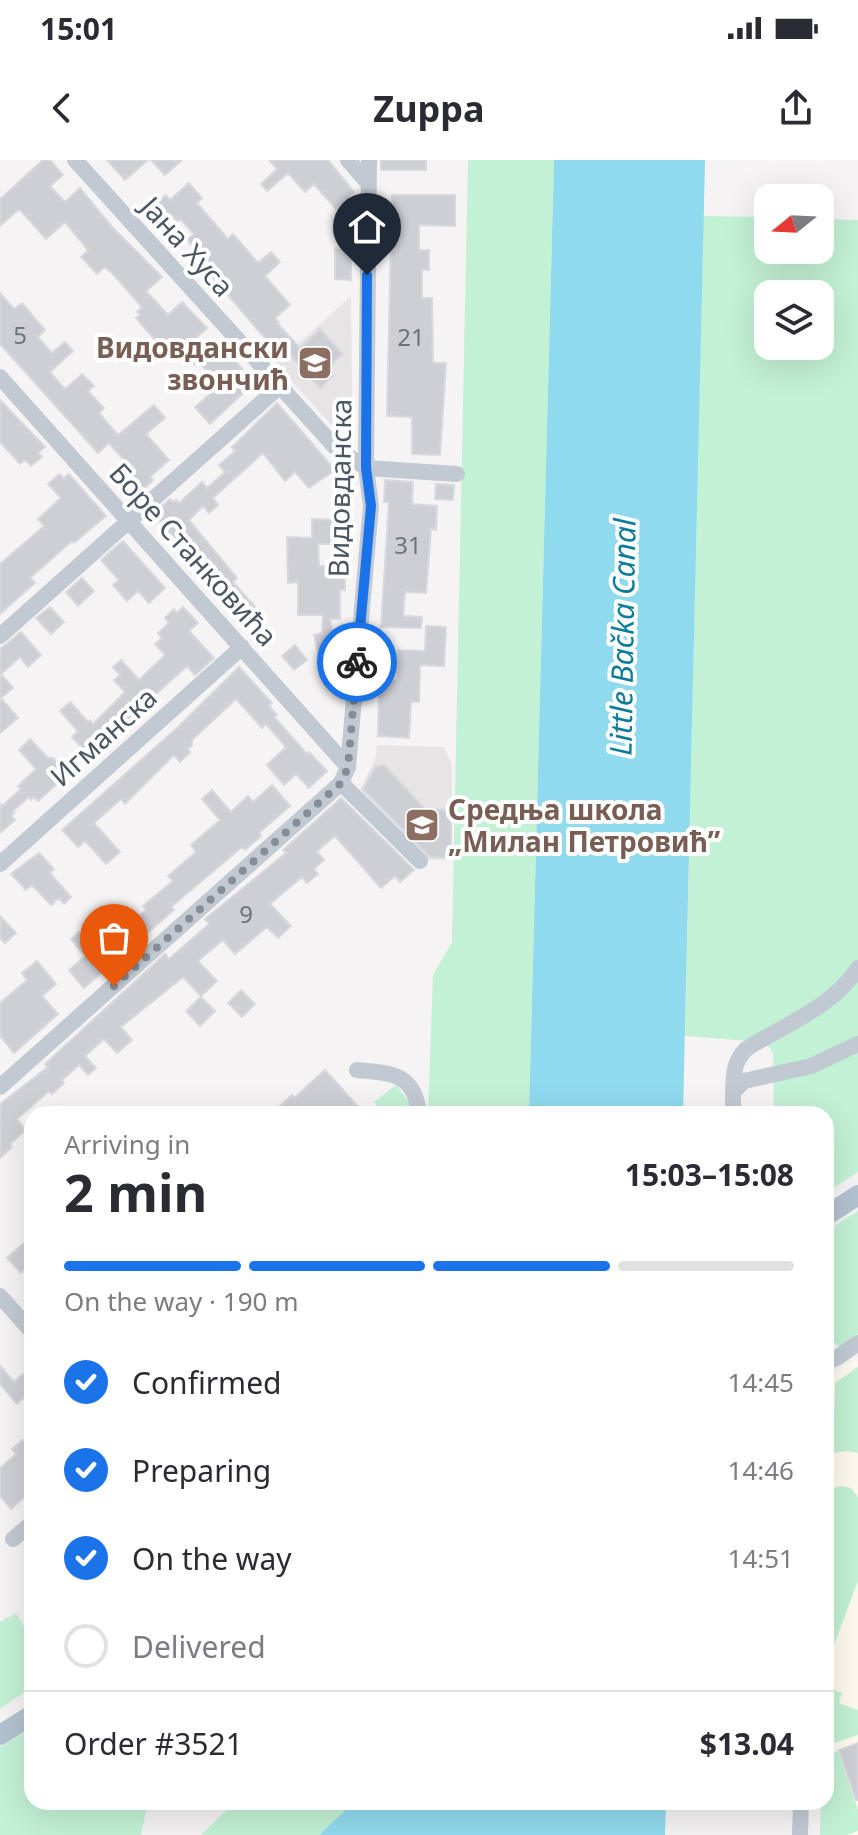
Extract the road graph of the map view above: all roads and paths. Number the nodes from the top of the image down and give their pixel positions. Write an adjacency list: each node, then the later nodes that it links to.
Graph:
1 (75, 160): 6 (street, Јана Хуса)
2 (348, 160): 4 (street)
3 (369, 160): 4 (street, Видовданска)
4 (368, 183): 7 (street, Видовданска)
5 (0, 377): 9 (street, Боре Станковића)
6 (280, 386): 7 (street, Јана Хуса); 9 (street)
7 (366, 468): 8 (street); 12 (street, Видовданска)
8 (457, 474)
9 (130, 521): 10 (street); 11 (street, Боре Станковића)
10 (0, 636)
11 (242, 647): 12 (street, Боре Станковића); 14 (street, Игманска)
12 (345, 775): 13 (street, Боре Станковића); 18 (street)
13 (420, 861)
14 (0, 864)
15 (858, 968): 19 (street)
16 (858, 1044): 19 (street)
17 (357, 1070): 20 (street)
18 (0, 1087)
19 (733, 1092): 21 (street)
20 (417, 1106)
21 (733, 1106)
22 (858, 1195): 23 (main road)
23 (834, 1211)
24 (0, 1296): 25 (street)
25 (24, 1323)
26 (858, 1343): 27 (street)
27 (834, 1359)
28 (24, 1530): 29 (street)
29 (13, 1539)
30 (801, 1810): 31 (street)
31 (800, 1835)

